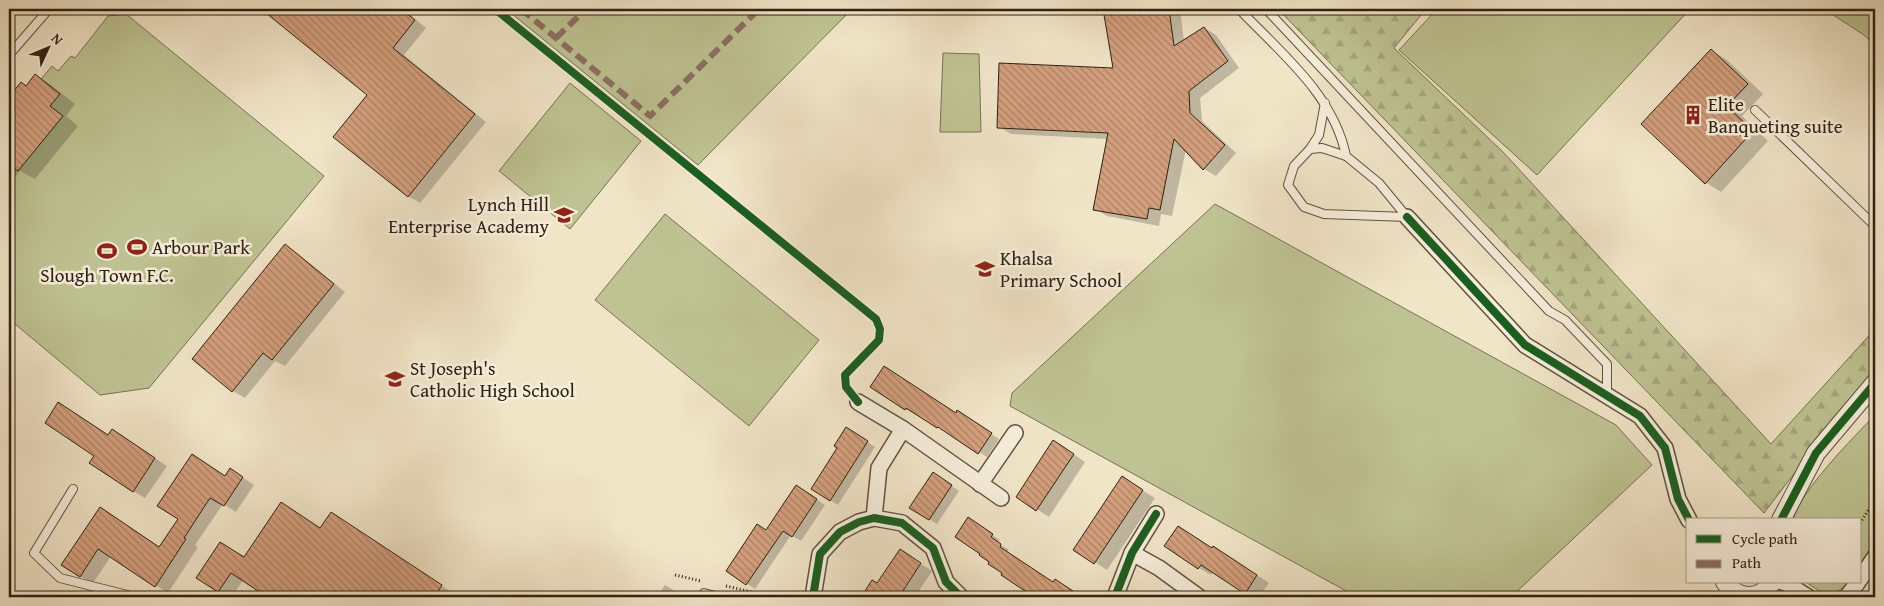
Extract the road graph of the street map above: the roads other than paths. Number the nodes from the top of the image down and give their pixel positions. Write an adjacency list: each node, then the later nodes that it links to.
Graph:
1 (49, 9): 4 (lane)
2 (1239, 9): 5 (lane)
3 (1266, 9): 12 (lane)
4 (9, 55)
5 (1325, 103): 7 (lane); 8 (lane)
6 (1755, 110): 10 (lane)
7 (1310, 149): 8 (lane); 9 (lane)
8 (1346, 156): 9 (lane)
9 (1407, 217): 12 (street)
10 (1875, 226)
11 (1875, 383): 22 (street)
12 (1607, 396): 21 (street)
13 (858, 402): 14 (street)
14 (903, 430): 16 (street); 20 (street)
15 (1015, 433): 16 (street)
16 (980, 484): 18 (street)
17 (73, 489): 31 (lane)
18 (1000, 498)
19 (1156, 514): 23 (street)
20 (874, 518): 34 (street); 35 (street)
21 (1688, 518)
22 (1782, 518)
23 (1132, 553): 36 (street); 37 (street)
24 (1875, 557): 25 (street)
25 (1862, 576)
26 (1723, 584): 38 (street)
27 (1726, 584): 39 (street)
28 (1771, 584): 39 (street)
29 (1788, 584): 40 (street)
30 (1857, 584): 41 (street)
31 (134, 597)
32 (701, 597): 33 (lane)
33 (719, 597)
34 (813, 597)
35 (961, 597)
36 (1115, 597)
37 (1199, 597)
38 (1719, 597)
39 (1753, 597)
40 (1808, 597)
41 (1847, 597)

